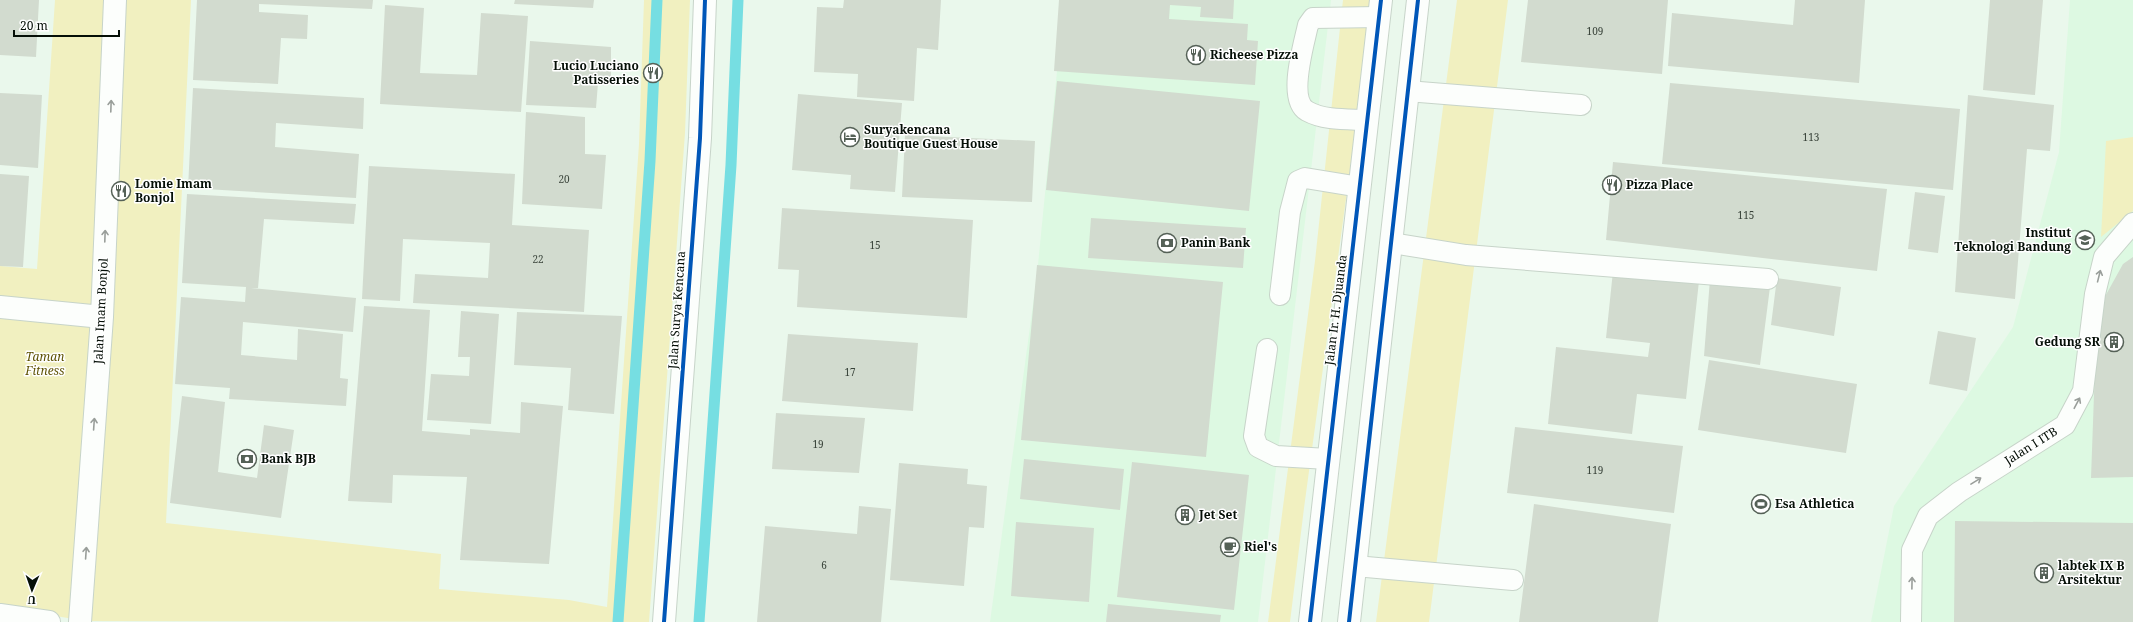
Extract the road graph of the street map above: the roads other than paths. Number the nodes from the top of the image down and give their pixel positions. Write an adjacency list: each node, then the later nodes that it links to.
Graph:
1 (115, 0): 14 (street, Jalan Imam Bonjol, one-way to 1)
2 (705, 0): 22 (street, Jalan Surya Kencana)
3 (1418, 0): 5 (street)
4 (1380, 8): 7 (street, Jalan Ir. H. Djuanda); 7 (lane)
5 (1407, 91): 6 (lane); 10 (street)
6 (1581, 105)
7 (1368, 120): 8 (street, Jalan Ir. H. Djuanda)
8 (1360, 187): 12 (lane); 16 (street, Jalan Ir. H. Djuanda)
9 (2133, 223): 25 (lane, Jalan I ITB, one-way to 9)
10 (1392, 243): 11 (lane); 17 (street)
11 (1768, 279)
12 (1280, 295)
13 (0, 307): 14 (street)
14 (102, 317): 21 (street, Jalan Imam Bonjol, one-way to 14)
15 (1267, 349): 16 (lane)
16 (1328, 459): 23 (street, Jalan Ir. H. Djuanda)
17 (1355, 566): 18 (lane); 24 (street)
18 (1513, 580)
19 (0, 615): 20 (street)
20 (49, 622)
21 (80, 622)
22 (664, 622)
23 (1310, 622)
24 (1349, 622)
25 (1911, 622)

